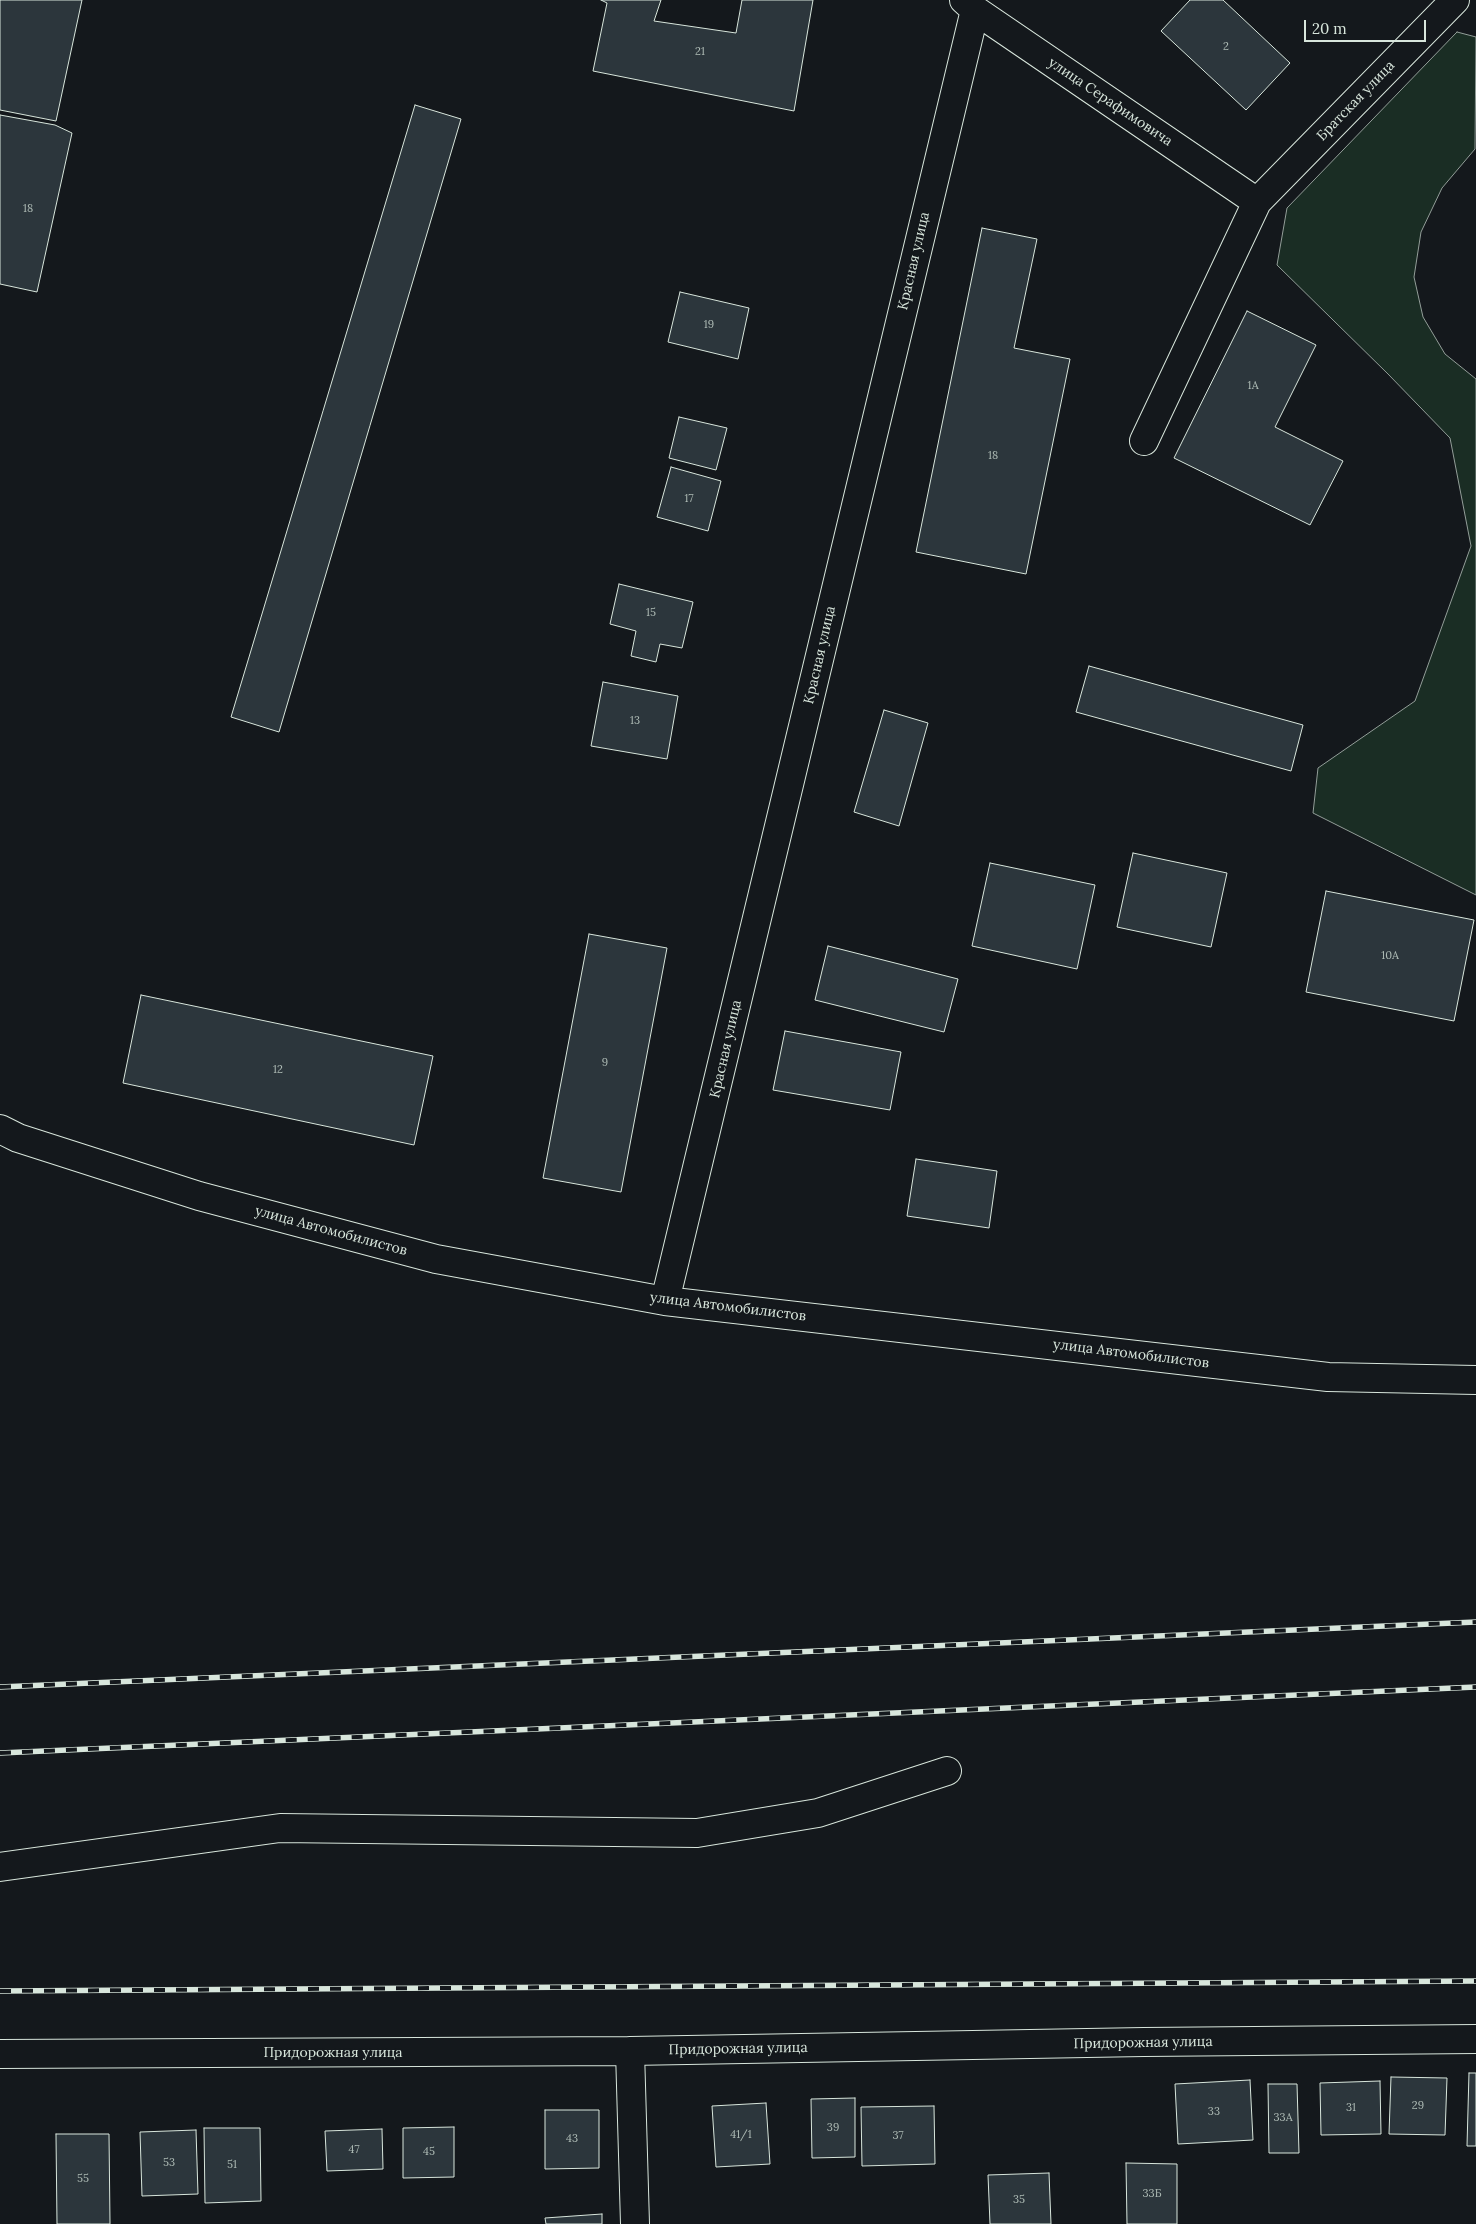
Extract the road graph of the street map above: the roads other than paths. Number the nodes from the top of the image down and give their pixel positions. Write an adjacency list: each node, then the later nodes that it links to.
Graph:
1 (1455, 0): 3 (street, Братская улица)
2 (970, 5): 3 (street, улица Серафимовича); 6 (street, Красная улица)
3 (1256, 202): 4 (street, Братская улица)
4 (1144, 441)
5 (6, 1136): 6 (street, улица Автомобилистов)
6 (665, 1301): 7 (street, улица Автомобилистов)
7 (1476, 1380)
8 (947, 1771): 9 (street)
9 (0, 1867)
10 (1476, 2039): 11 (street, Придорожная улица)
11 (630, 2051): 12 (street, Придорожная улица); 13 (street)
12 (0, 2054)
13 (635, 2224)

